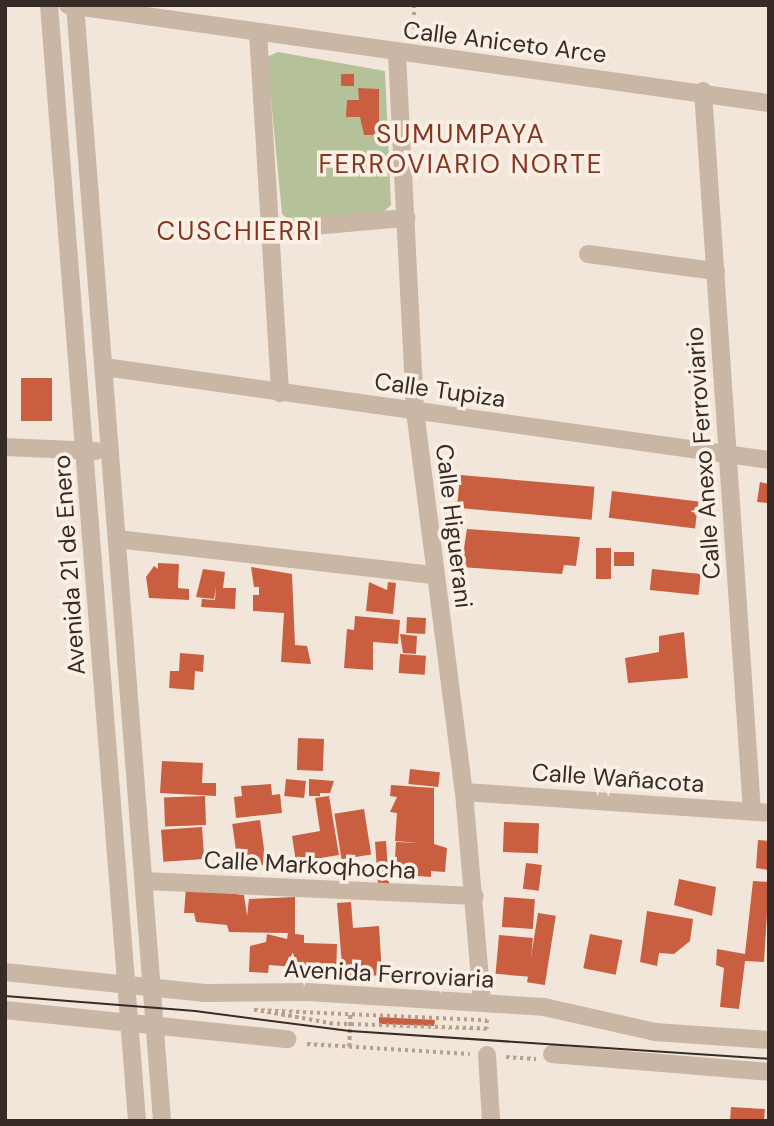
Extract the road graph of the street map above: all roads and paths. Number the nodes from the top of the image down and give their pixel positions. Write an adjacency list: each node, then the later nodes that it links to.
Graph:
1 (49, 5): 19 (street, Avenida 21 de Enero)
2 (68, 5): 4 (street, Calle Aniceto Arce)
3 (414, 5): 6 (path)
4 (75, 6): 5 (street, Calle Aniceto Arce); 14 (street, Avenida 21 de Enero)
5 (258, 32): 7 (street, Calle Aniceto Arce); 11 (street)
6 (415, 42)
7 (397, 54): 8 (street, Calle Aniceto Arce); 10 (street, Calle Higuerani)
8 (703, 91): 9 (street, Calle Aniceto Arce); 13 (street, Calle Anexo Ferroviario)
9 (769, 103)
10 (406, 218): 11 (street); 16 (street, Calle Higuerani)
11 (268, 230): 15 (street)
12 (587, 254): 13 (street)
13 (716, 271): 20 (street, Calle Anexo Ferroviario)
14 (104, 368): 15 (street, Calle Tupiza); 18 (street, Avenida 21 de Enero)
15 (280, 393): 16 (street, Calle Tupiza)
16 (415, 411): 20 (street, Calle Tupiza); 23 (street, Calle Higuerani)
17 (5, 447): 19 (street)
18 (109, 450): 19 (street); 22 (street, Avenida 21 de Enero)
19 (85, 451): 29 (street, Avenida 21 de Enero)
20 (728, 454): 21 (street, Calle Tupiza); 25 (street, Calle Anexo Ferroviario)
21 (769, 460)
22 (117, 539): 23 (street); 26 (street, Avenida 21 de Enero)
23 (435, 575): 24 (street, Calle Higuerani)
24 (464, 792): 25 (street, Calle Wañacota); 27 (street, Calle Higuerani)
25 (760, 812)
26 (144, 881): 27 (street, Calle Markoqhocha); 30 (street, Avenida 21 de Enero)
27 (475, 896): 32 (street, Calle Higuerani)
28 (5, 972): 29 (street, Avenida Ferroviaria)
29 (125, 983): 30 (street, Avenida Ferroviaria); 35 (street, Avenida 21 de Enero)
30 (150, 985): 31 (street, Avenida Ferroviaria); 36 (street, Avenida 21 de Enero)
31 (351, 996): 32 (street, Avenida Ferroviaria); 37 (path)
32 (477, 1002): 38 (path); 42 (street, Avenida Ferroviaria)
33 (5, 1010): 35 (street)
34 (254, 1010): 37 (path)
35 (128, 1021): 36 (street); 47 (street, Avenida 21 de Enero)
36 (154, 1024): 41 (street); 48 (street, Avenida 21 de Enero)
37 (350, 1024): 38 (path); 43 (path)
38 (474, 1028): 39 (path); 40 (path)
39 (487, 1029)
40 (474, 1036)
41 (288, 1039): 43 (path)
42 (769, 1040)
43 (349, 1047): 44 (path)
44 (478, 1052): 45 (path); 49 (street)
45 (552, 1054): 46 (street)
46 (769, 1072)
47 (136, 1121)
48 (162, 1121)
49 (491, 1121)

